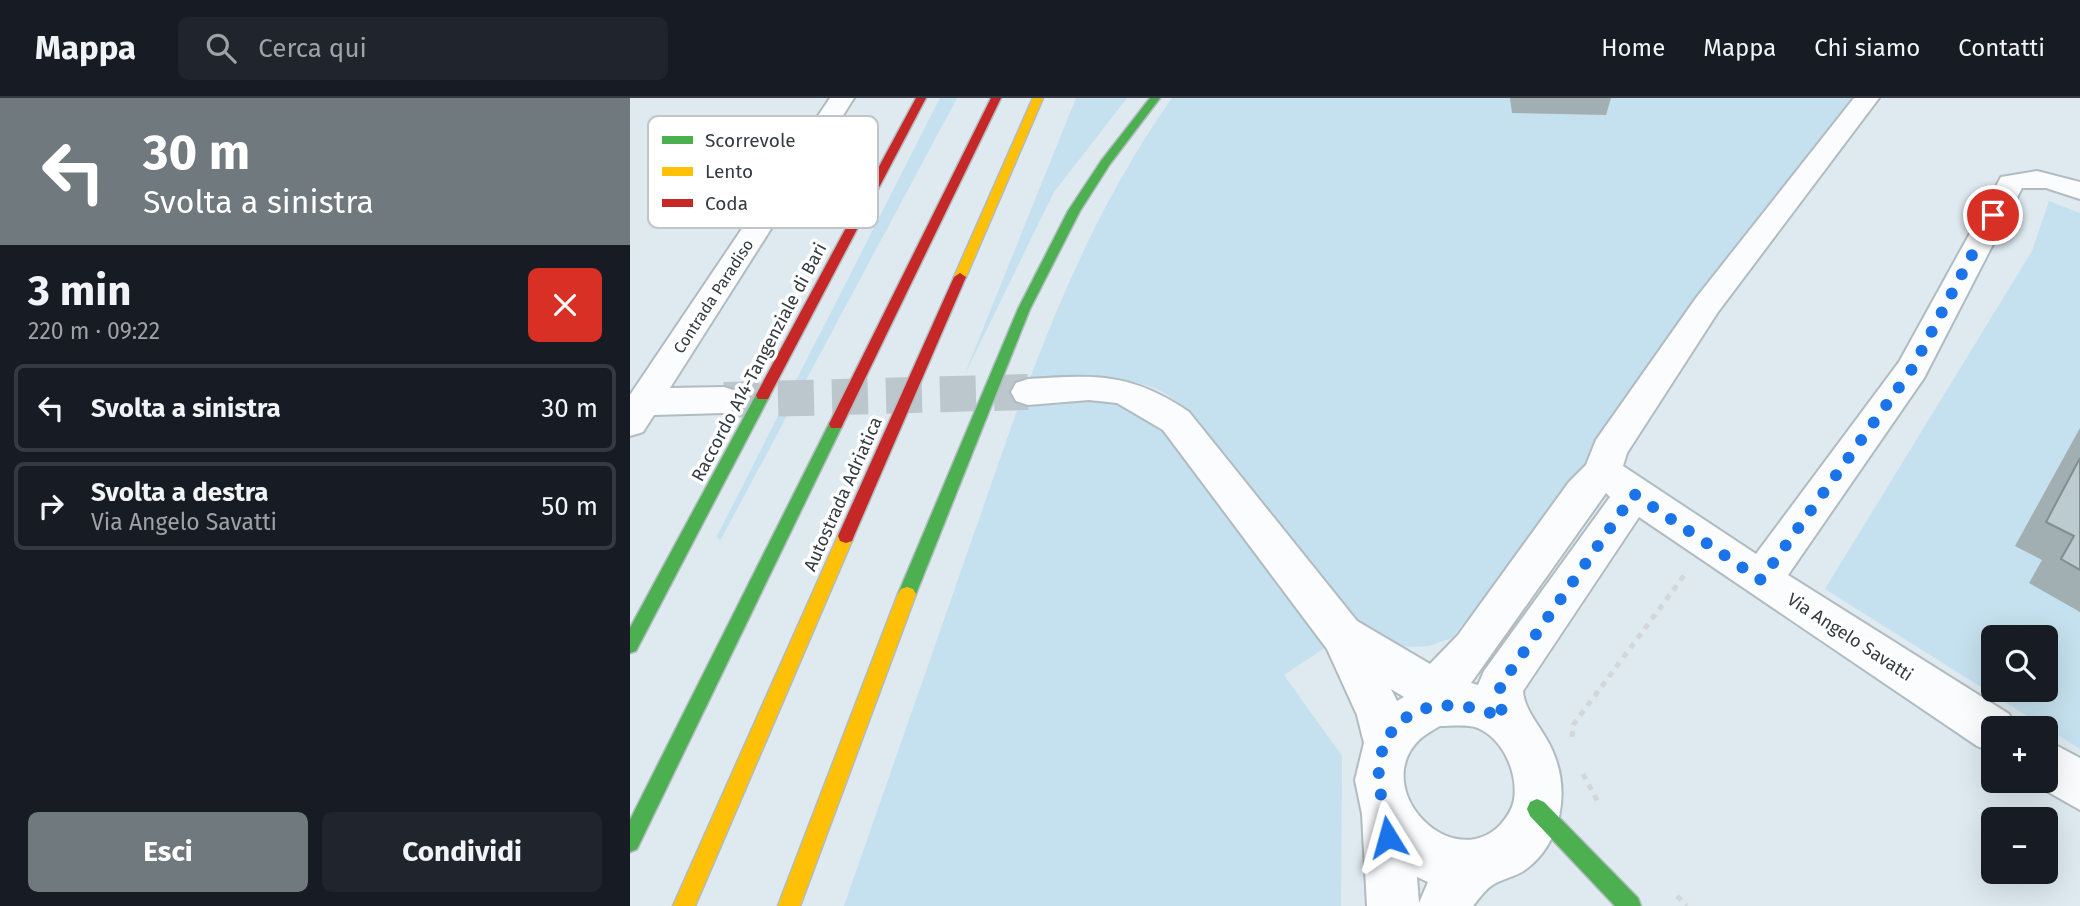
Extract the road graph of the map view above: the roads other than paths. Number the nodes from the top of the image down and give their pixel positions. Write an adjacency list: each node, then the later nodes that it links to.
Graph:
1 (842, 98): 7 (street, Contrada Paradiso)
2 (921, 98): 8 (main road, Raccordo A14-Tangenziale di Bari)
3 (996, 98): 27 (main road, Autostrada Adriatica)
4 (1038, 98): 29 (main road, Autostrada Adriatica)
5 (1155, 98): 30 (main road)
6 (1867, 98): 15 (street)
7 (830, 116)
8 (878, 179)
9 (2080, 191): 16 (street)
10 (757, 228): 14 (street, Contrada Paradiso)
11 (852, 228): 18 (main road, Raccordo A14-Tangenziale di Bari)
12 (1028, 392): 17 (street)
13 (724, 400): 14 (street)
14 (637, 412)
15 (1618, 483): 16 (street, Via Angelo Savatti); 19 (street); 20 (street)
16 (1761, 580): 21 (street, Via Angelo Savatti)
17 (1342, 635): 19 (street); 22 (street)
18 (630, 645)
19 (1455, 704): 20 (street); 22 (street)
20 (1502, 718): 25 (street)
21 (1981, 722)
22 (1387, 742): 26 (street)
23 (2058, 772): 24 (street)
24 (2080, 786)
25 (1537, 809): 28 (street); 33 (main road)
26 (1387, 814): 28 (street); 31 (street)
27 (630, 842)
28 (1475, 865): 32 (street)
29 (684, 906)
30 (789, 906)
31 (1393, 906)
32 (1444, 906)
33 (1630, 906)

